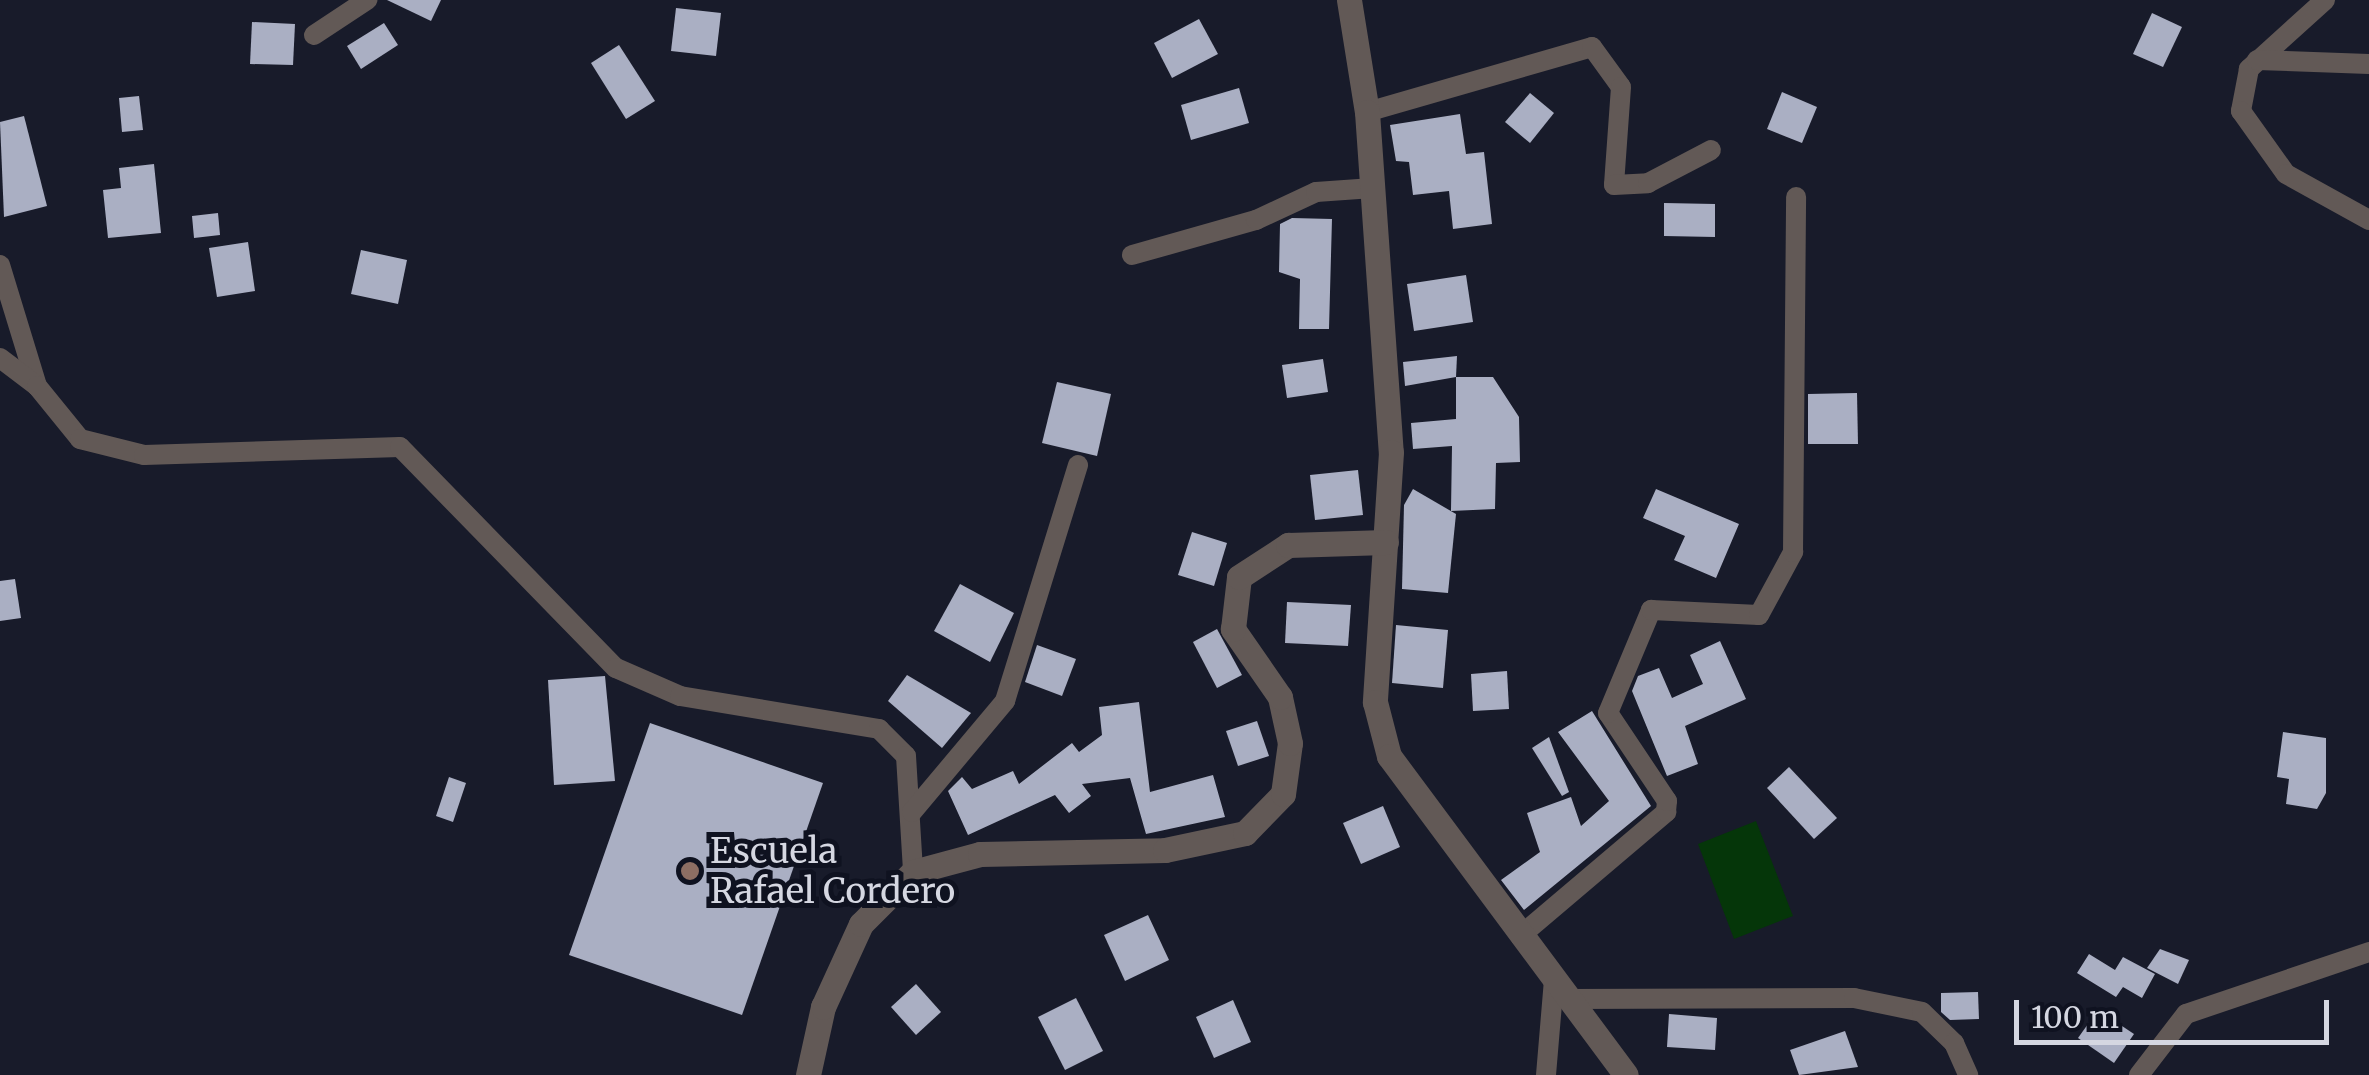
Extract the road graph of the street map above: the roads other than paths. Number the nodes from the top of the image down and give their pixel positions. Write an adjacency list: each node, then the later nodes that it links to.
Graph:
1 (367, 0): 4 (street)
2 (1348, 0): 7 (street)
3 (2325, 0): 5 (street)
4 (314, 35)
5 (2257, 60): 6 (street); 11 (street)
6 (2369, 64)
7 (1367, 112): 8 (street); 9 (street)
8 (1712, 150)
9 (1373, 188): 12 (street); 17 (street)
10 (1796, 197): 20 (street)
11 (2369, 220)
12 (1132, 256)
13 (0, 265): 15 (street)
14 (0, 358): 15 (street)
15 (38, 386): 18 (street)
16 (1078, 466): 18 (street)
17 (1386, 542): 19 (street); 20 (street)
18 (912, 812): 19 (street)
19 (913, 872): 23 (street)
20 (1520, 936): 22 (street)
21 (2369, 952): 27 (street)
22 (1562, 989): 24 (street); 25 (street); 26 (street)
23 (808, 1075)
24 (1546, 1075)
25 (1626, 1075)
26 (1968, 1075)
27 (2138, 1075)

